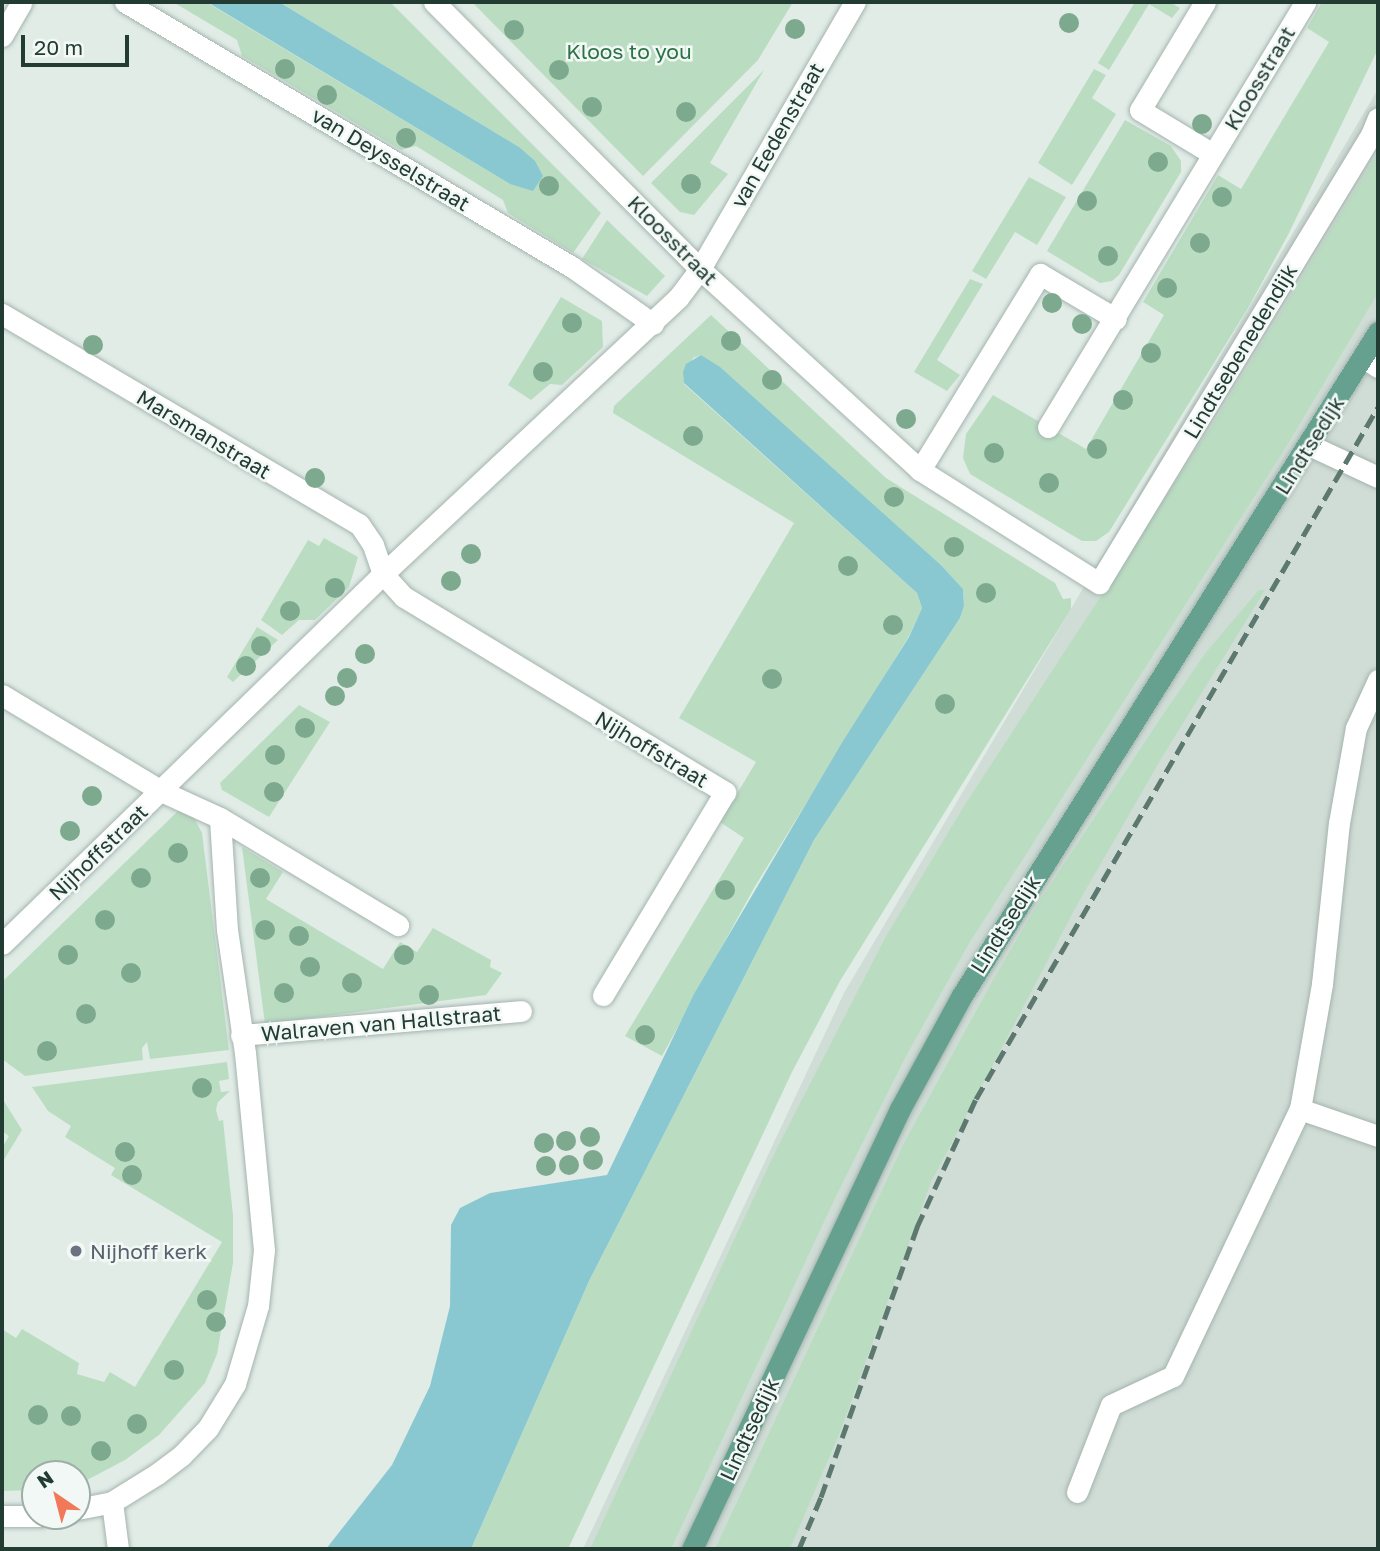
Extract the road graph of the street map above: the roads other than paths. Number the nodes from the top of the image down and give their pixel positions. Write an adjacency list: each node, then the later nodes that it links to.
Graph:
1 (22, 2): 7 (street)
2 (125, 2): 13 (street, van Deysselstraat)
3 (434, 2): 10 (street, Kloosstraat)
4 (855, 2): 10 (street, van Eedenstraat)
5 (1205, 2): 9 (street, Kloosstraat)
6 (1305, 2): 9 (street, Kloosstraat)
7 (2, 36)
8 (1378, 118): 21 (street, Lindtsebenedendijk)
9 (1213, 154): 12 (street, Kloosstraat)
10 (699, 269): 13 (street, Nijhoffstraat); 18 (street, Kloosstraat)
11 (2, 314): 20 (street, Marsmanstraat)
12 (1116, 319): 16 (street, Kloosstraat); 18 (street)
13 (653, 324): 20 (street, Nijhoffstraat)
14 (1378, 331): 15 (main road, Lindtsedijk)
15 (1371, 362): 17 (main road, Lindtsedijk)
16 (1048, 427)
17 (1309, 445): 19 (street); 39 (main road, Lindtsedijk)
18 (920, 470): 21 (street, Kloosstraat)
19 (1378, 477)
20 (383, 575): 24 (street, Nijhoffstraat); 28 (street, Nijhoffstraat)
21 (1099, 583)
22 (1378, 680): 31 (street)
23 (2, 695): 24 (street)
24 (161, 791): 25 (street, Nijhoffstraat); 27 (street, Nijhoffstraat)
25 (220, 818): 26 (street, Nijhoffstraat); 30 (street, Walraven van Hallstraat)
26 (398, 925)
27 (2, 944)
28 (603, 995)
29 (522, 1011): 30 (street, Walraven van Hallstraat)
30 (241, 1035): 34 (street, Walraven van Hallstraat)
31 (1300, 1109): 32 (street); 33 (street)
32 (1378, 1136)
33 (1077, 1492)
34 (112, 1502): 35 (street, Walraven van Hallstraat); 38 (street)
35 (91, 1506)
36 (2, 1516): 37 (street)
37 (21, 1516)
38 (118, 1549)
39 (692, 1549)

